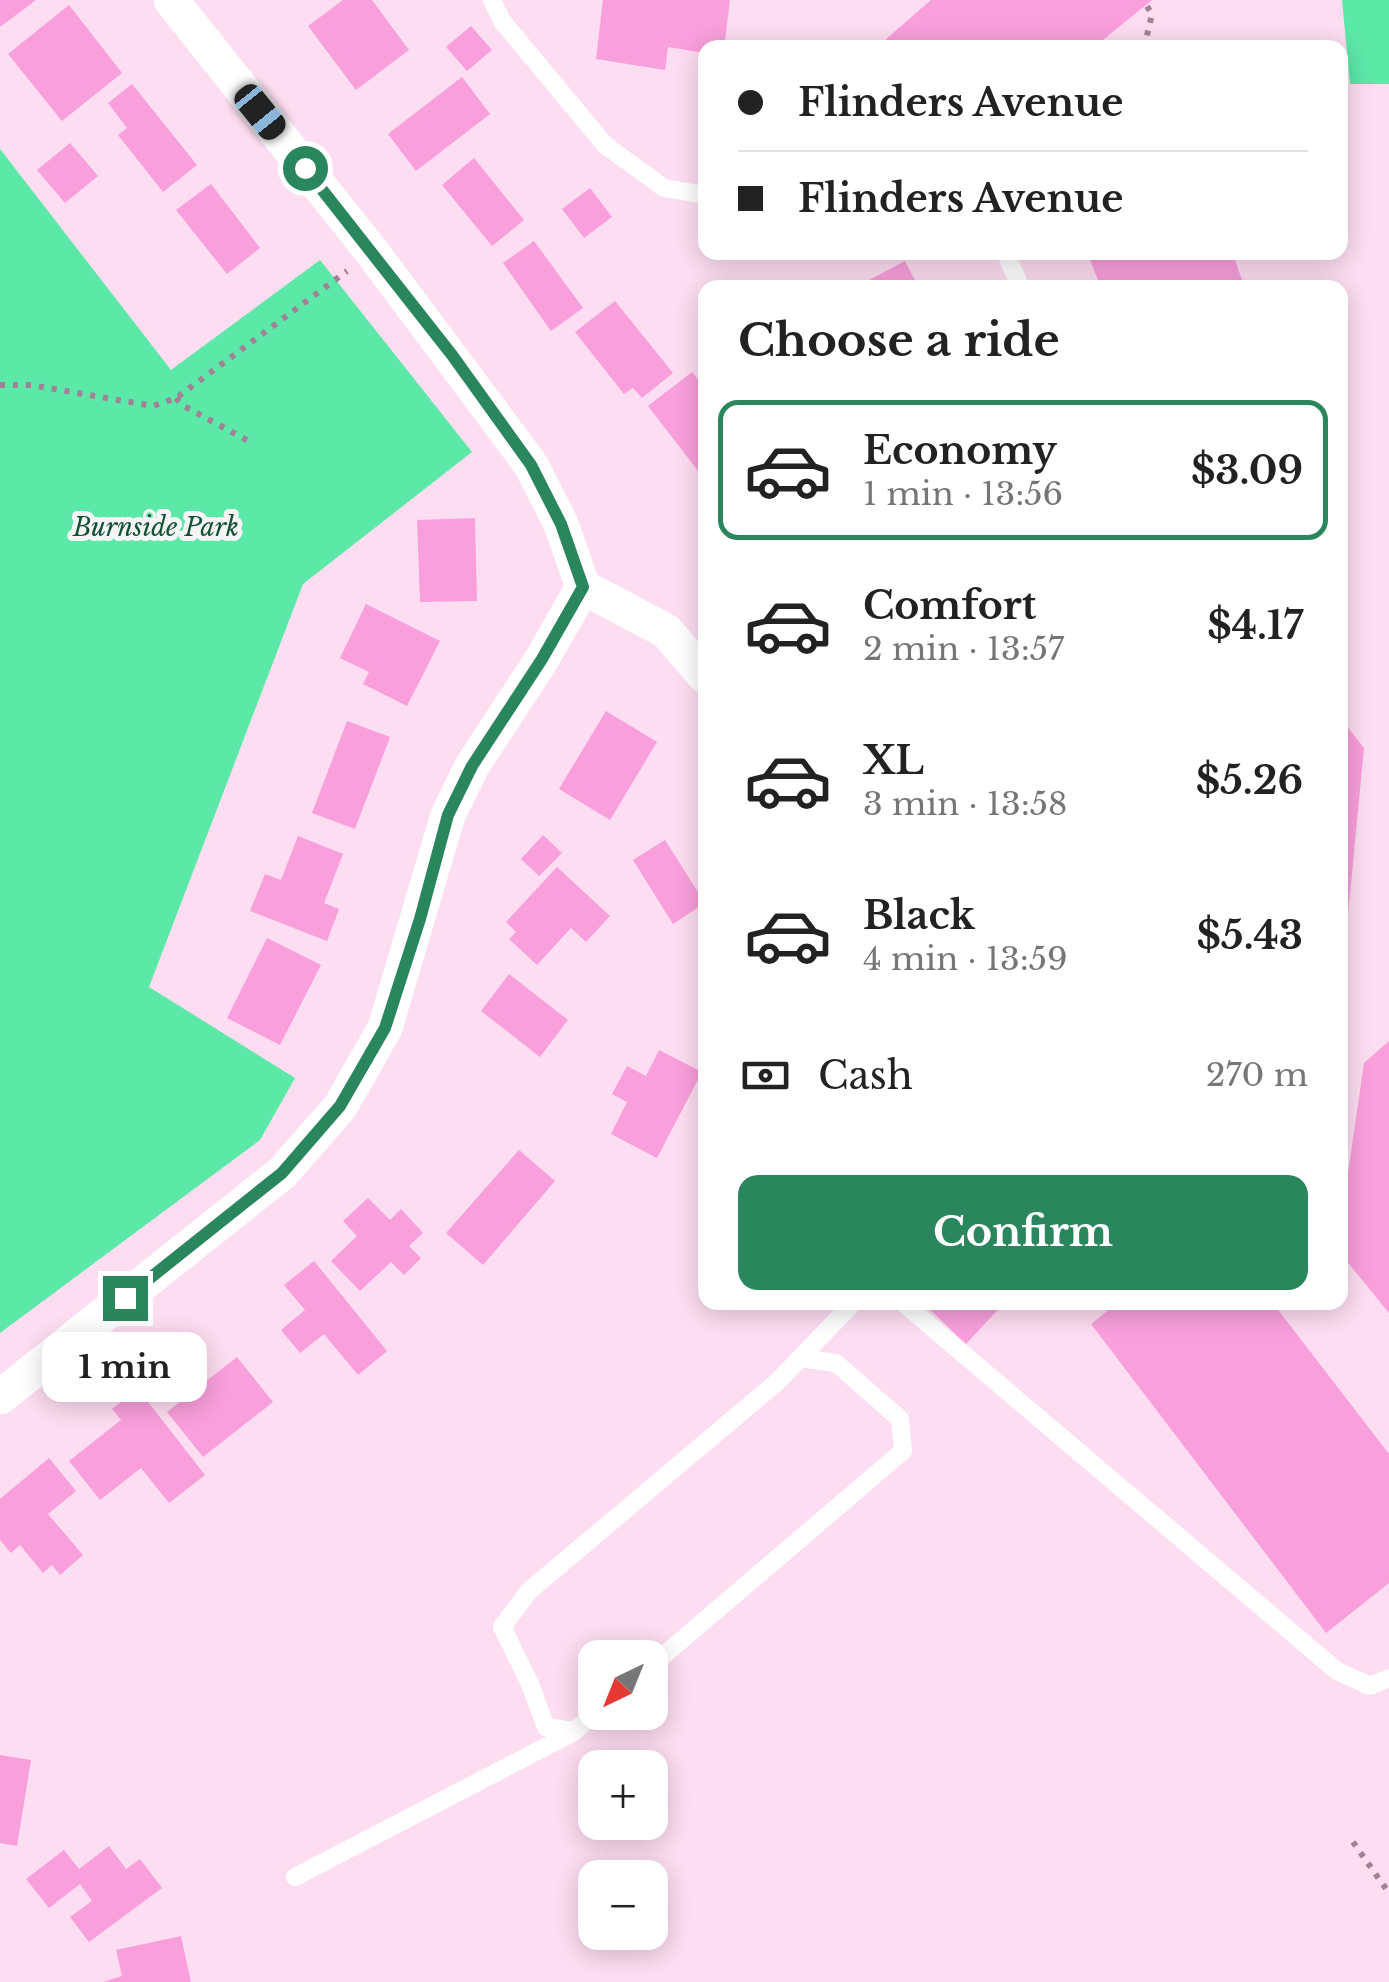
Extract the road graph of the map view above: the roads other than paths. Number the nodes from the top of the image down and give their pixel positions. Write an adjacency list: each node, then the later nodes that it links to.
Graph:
1 (171, 0): 4 (street)
2 (492, 0): 3 (lane)
3 (698, 193)
4 (583, 587): 5 (street); 9 (street)
5 (698, 668)
6 (846, 1310): 8 (lane)
7 (911, 1310): 11 (lane)
8 (800, 1358): 10 (lane); 13 (lane)
9 (0, 1397)
10 (668, 1652)
11 (1389, 1678)
12 (578, 1728): 13 (lane)
13 (574, 1732): 14 (lane)
14 (296, 1878)

